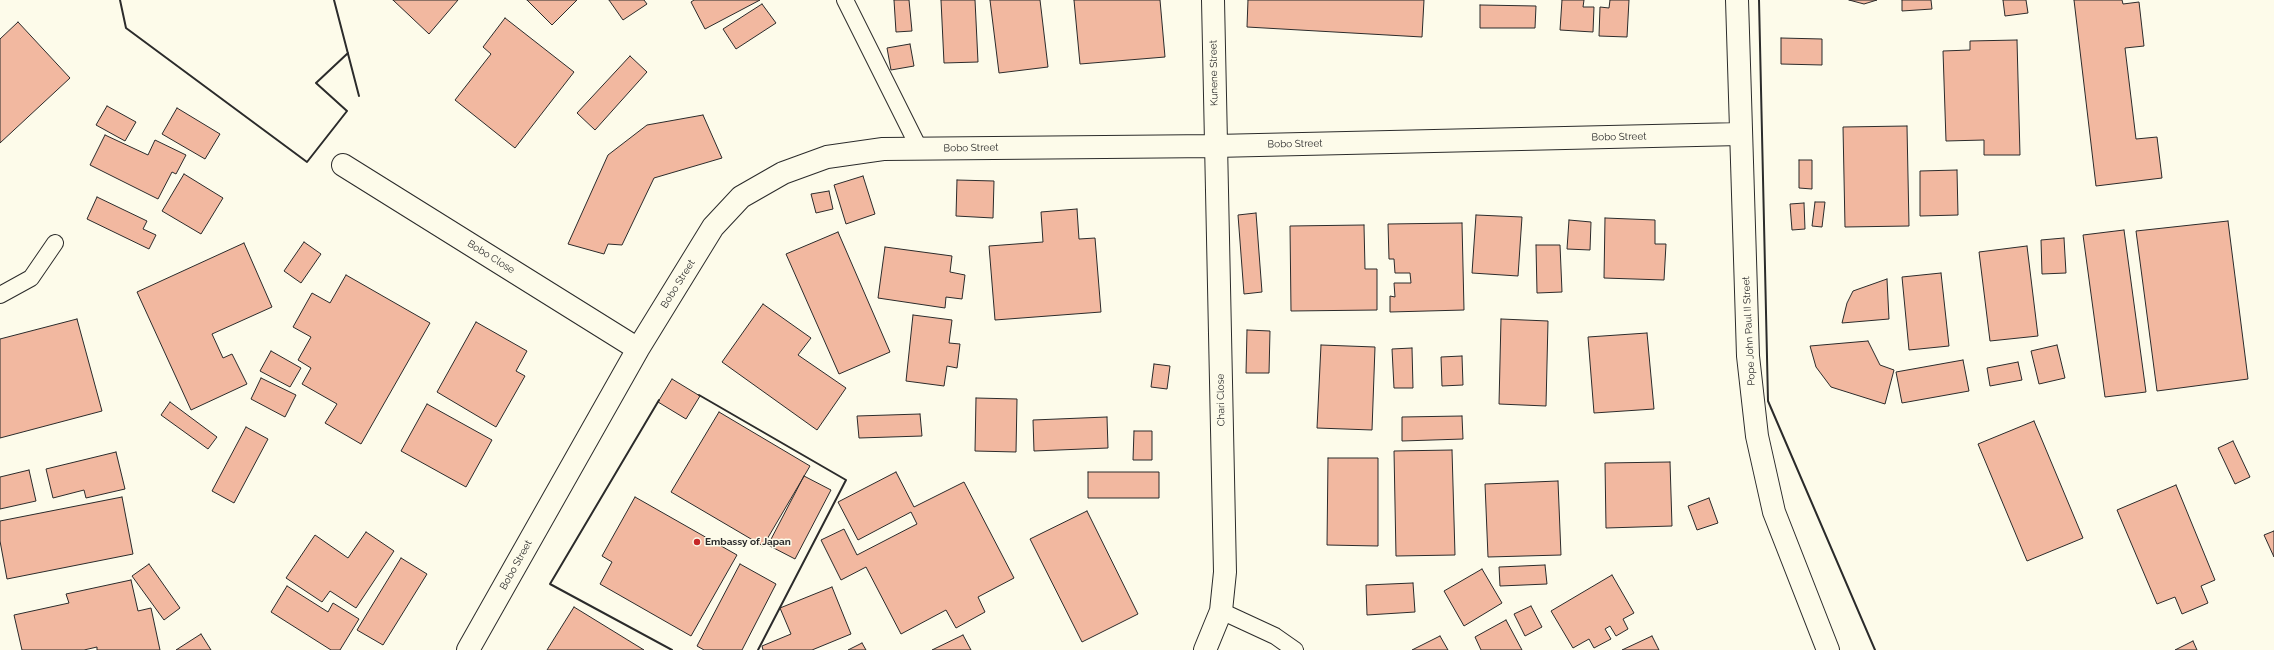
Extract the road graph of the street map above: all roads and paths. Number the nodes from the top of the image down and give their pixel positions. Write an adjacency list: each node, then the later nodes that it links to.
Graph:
1 (845, 0): 6 (lane)
2 (1213, 0): 5 (street, Kunene Street)
3 (1737, 0): 4 (street, Pope John Paul II Street)
4 (1740, 134): 5 (street, Bobo Street); 15 (street, Pope John Paul II Street)
5 (1215, 146): 6 (street, Bobo Street); 11 (street, Chari Close)
6 (919, 148): 10 (street, Bobo Street)
7 (343, 165): 10 (street, Bobo Close)
8 (55, 243): 9 (lane)
9 (0, 296)
10 (638, 349): 12 (street, Bobo Street)
11 (1221, 612): 13 (street, Chari Close); 14 (lane)
12 (468, 650)
13 (1205, 650)
14 (1295, 650)
15 (1828, 650)

